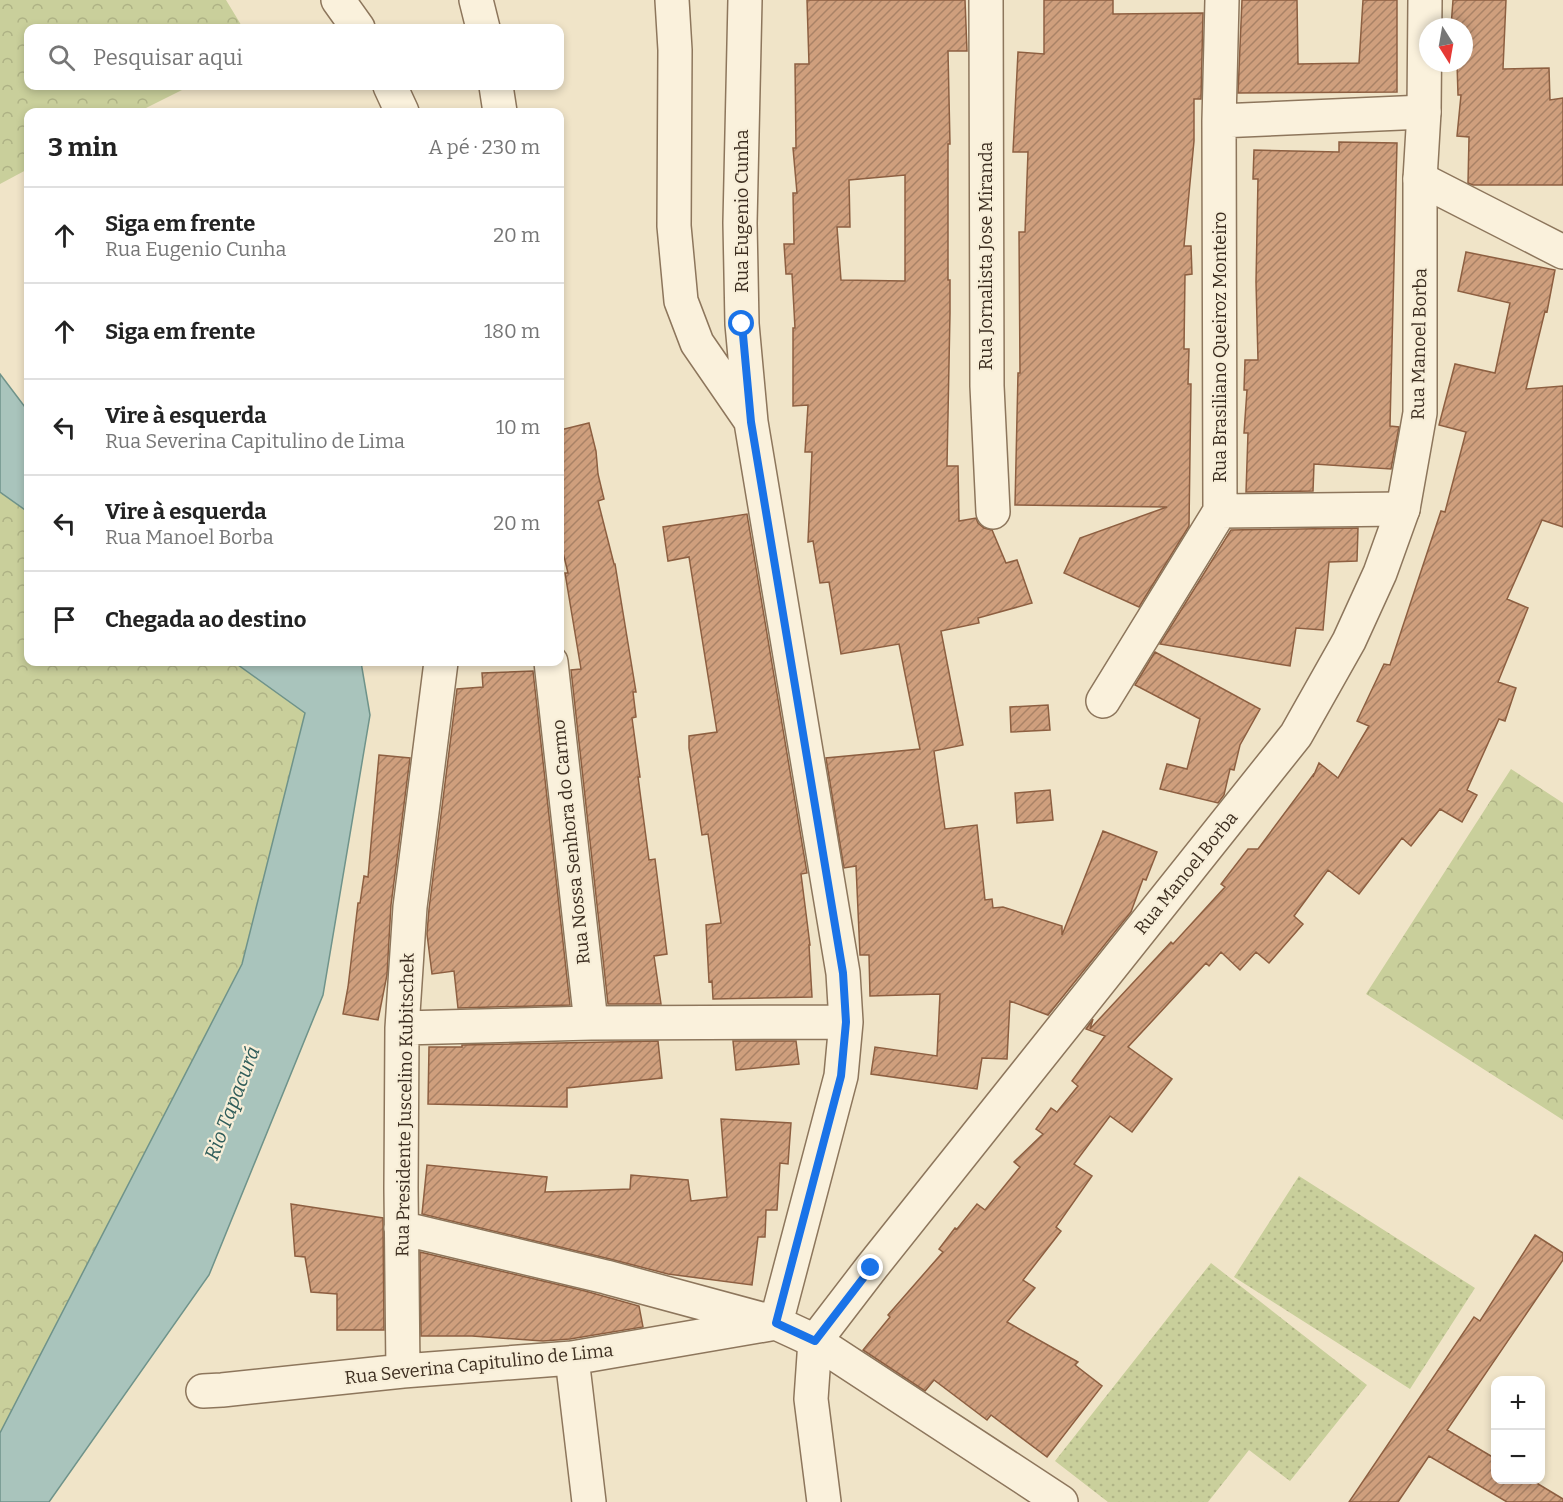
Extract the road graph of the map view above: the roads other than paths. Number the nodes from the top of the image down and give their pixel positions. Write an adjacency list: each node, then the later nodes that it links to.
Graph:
1 (338, 0): 8 (street)
2 (476, 0): 9 (street)
3 (672, 0): 18 (street)
4 (745, 0): 18 (street, Rua Eugenio Cunha)
5 (986, 0): 21 (street, Rua Jornalista Jose Miranda)
6 (1222, 0): 15 (street, Rua Brasiliano Queiroz Monteiro)
7 (1425, 0): 14 (street, Rua Manoel Borba)
8 (355, 24)
9 (482, 24)
10 (392, 90): 12 (street)
11 (497, 90): 13 (street)
12 (400, 108)
13 (499, 108)
14 (1424, 112): 15 (street); 16 (street, Rua Manoel Borba)
15 (1220, 121): 20 (street, Rua Brasiliano Queiroz Monteiro)
16 (1420, 179): 17 (street); 19 (street, Rua Manoel Borba)
17 (1563, 252)
18 (751, 422): 25 (street, Rua Eugenio Cunha)
19 (1403, 510): 20 (street); 30 (street, Rua Manoel Borba)
20 (1220, 511): 24 (street)
21 (993, 512)
22 (440, 666): 27 (street, Rua Presidente Juscelino Kubitschek)
23 (551, 666): 26 (street, Rua Nossa Senhora do Carmo)
24 (1103, 701)
25 (846, 1022): 26 (street); 29 (street, Rua Eugenio Cunha)
26 (591, 1023): 27 (street)
27 (402, 1028): 28 (street, Rua Presidente Juscelino Kubitschek)
28 (401, 1228): 29 (street); 32 (street, Rua Presidente Juscelino Kubitschek)
29 (776, 1323): 30 (street); 31 (street, Rua Severina Capitulino de Lima)
30 (815, 1341): 35 (street); 36 (street)
31 (572, 1358): 32 (street, Rua Severina Capitulino de Lima); 34 (street)
32 (403, 1371): 33 (street, Rua Severina Capitulino de Lima)
33 (203, 1391)
34 (589, 1502)
35 (824, 1502)
36 (1060, 1502)

